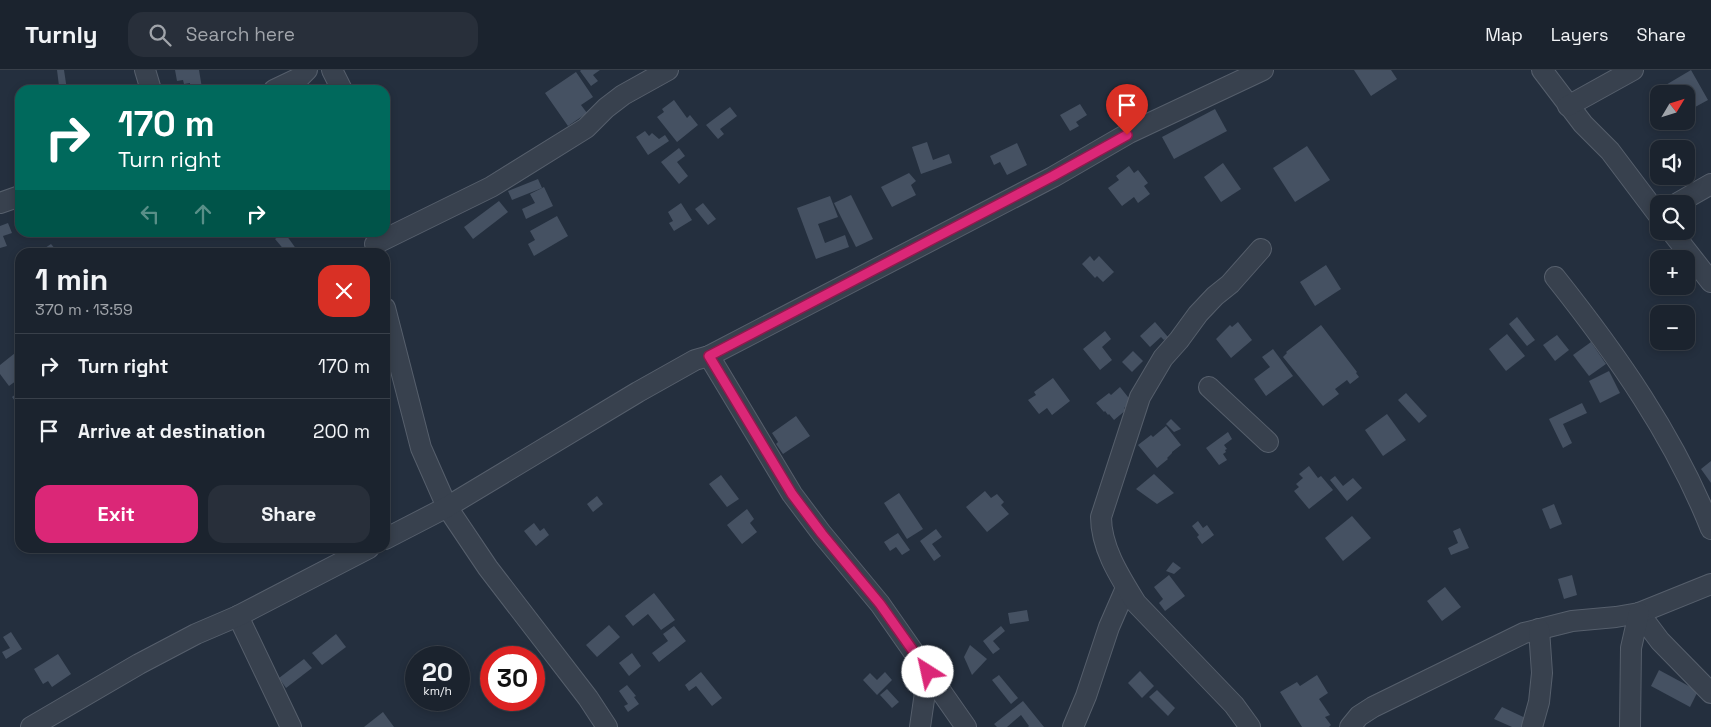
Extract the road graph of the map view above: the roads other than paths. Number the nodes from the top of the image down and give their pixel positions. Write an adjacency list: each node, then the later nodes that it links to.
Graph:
1 (145, 70): 8 (street)
2 (307, 70): 9 (street)
3 (332, 70): 10 (street)
4 (668, 70): 17 (street)
5 (1263, 70): 25 (street)
6 (1542, 70): 11 (street)
7 (1632, 70): 11 (street)
8 (150, 85)
9 (284, 85)
10 (340, 85)
11 (1568, 106): 16 (street)
12 (1711, 184): 13 (street)
13 (1692, 195)
14 (15, 198): 15 (street)
15 (0, 203)
16 (1650, 204)
17 (390, 236)
18 (387, 237): 20 (street)
19 (1678, 240): 23 (street)
20 (375, 243)
21 (1261, 249): 33 (street)
22 (1555, 277): 29 (street)
23 (1711, 282)
24 (390, 327): 28 (street)
25 (709, 356): 28 (street); 37 (street)
26 (1209, 387): 27 (street)
27 (1268, 442)
28 (447, 507): 30 (street); 41 (street)
29 (1711, 529)
30 (390, 536)
31 (359, 553): 35 (street)
32 (1711, 584): 34 (street)
33 (1126, 588): 44 (street); 45 (street)
34 (1639, 613): 36 (street); 38 (street); 48 (street)
35 (238, 616): 39 (street); 40 (street)
36 (1540, 629): 46 (street); 47 (street)
37 (928, 672): 42 (street); 43 (street)
38 (1711, 693)
39 (31, 727)
40 (291, 727)
41 (606, 727)
42 (920, 727)
43 (966, 727)
44 (1073, 727)
45 (1250, 727)
46 (1350, 727)
47 (1532, 727)
48 (1630, 727)

